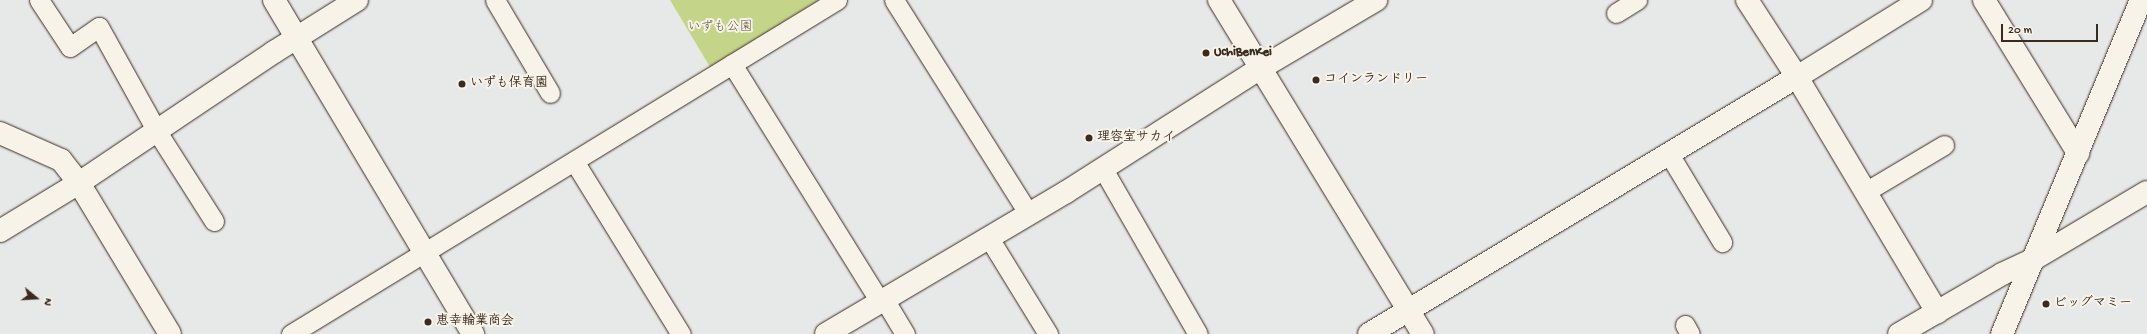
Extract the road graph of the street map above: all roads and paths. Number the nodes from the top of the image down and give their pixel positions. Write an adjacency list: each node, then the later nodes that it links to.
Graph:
1 (39, 0): 20 (lane)
2 (274, 0): 15 (street)
3 (357, 0): 15 (street)
4 (495, 0): 19 (lane)
5 (837, 0): 16 (lane)
6 (894, 0): 30 (lane)
7 (1219, 0): 17 (street)
8 (1376, 0): 17 (street)
9 (1637, 0): 14 (lane)
10 (1747, 0): 18 (street)
11 (1921, 0): 18 (street)
12 (1984, 0): 23 (street)
13 (2141, 0): 23 (street)
14 (1616, 14)
15 (297, 38): 20 (street); 35 (street)
16 (732, 64): 25 (lane); 37 (lane)
17 (1261, 68): 26 (street); 38 (street)
18 (1797, 77): 24 (street); 28 (street)
19 (550, 93)
20 (156, 130): 27 (street); 31 (lane)
21 (0, 133): 27 (street)
22 (1944, 145): 28 (lane)
23 (2078, 153): 36 (street)
24 (1669, 154): 34 (lane); 38 (street)
25 (574, 161): 35 (lane); 44 (lane)
26 (1103, 169): 30 (street); 48 (lane)
27 (79, 183): 32 (street); 41 (street)
28 (1865, 192): 39 (street)
29 (2147, 192): 36 (street)
30 (1029, 214): 33 (street)
31 (214, 221)
32 (0, 231)
33 (989, 238): 37 (street); 47 (lane)
34 (1722, 242)
35 (424, 251): 42 (lane); 43 (street)
36 (2034, 259): 39 (street); 40 (street)
37 (882, 301): 45 (street); 46 (lane)
38 (1410, 310): 49 (street); 50 (street)
39 (1937, 312): 51 (street)
40 (2006, 331)
41 (170, 334)
42 (291, 334)
43 (473, 334)
44 (682, 334)
45 (826, 334)
46 (906, 334)
47 (1048, 334)
48 (1198, 334)
49 (1369, 334)
50 (1423, 334)
51 (1900, 334)

